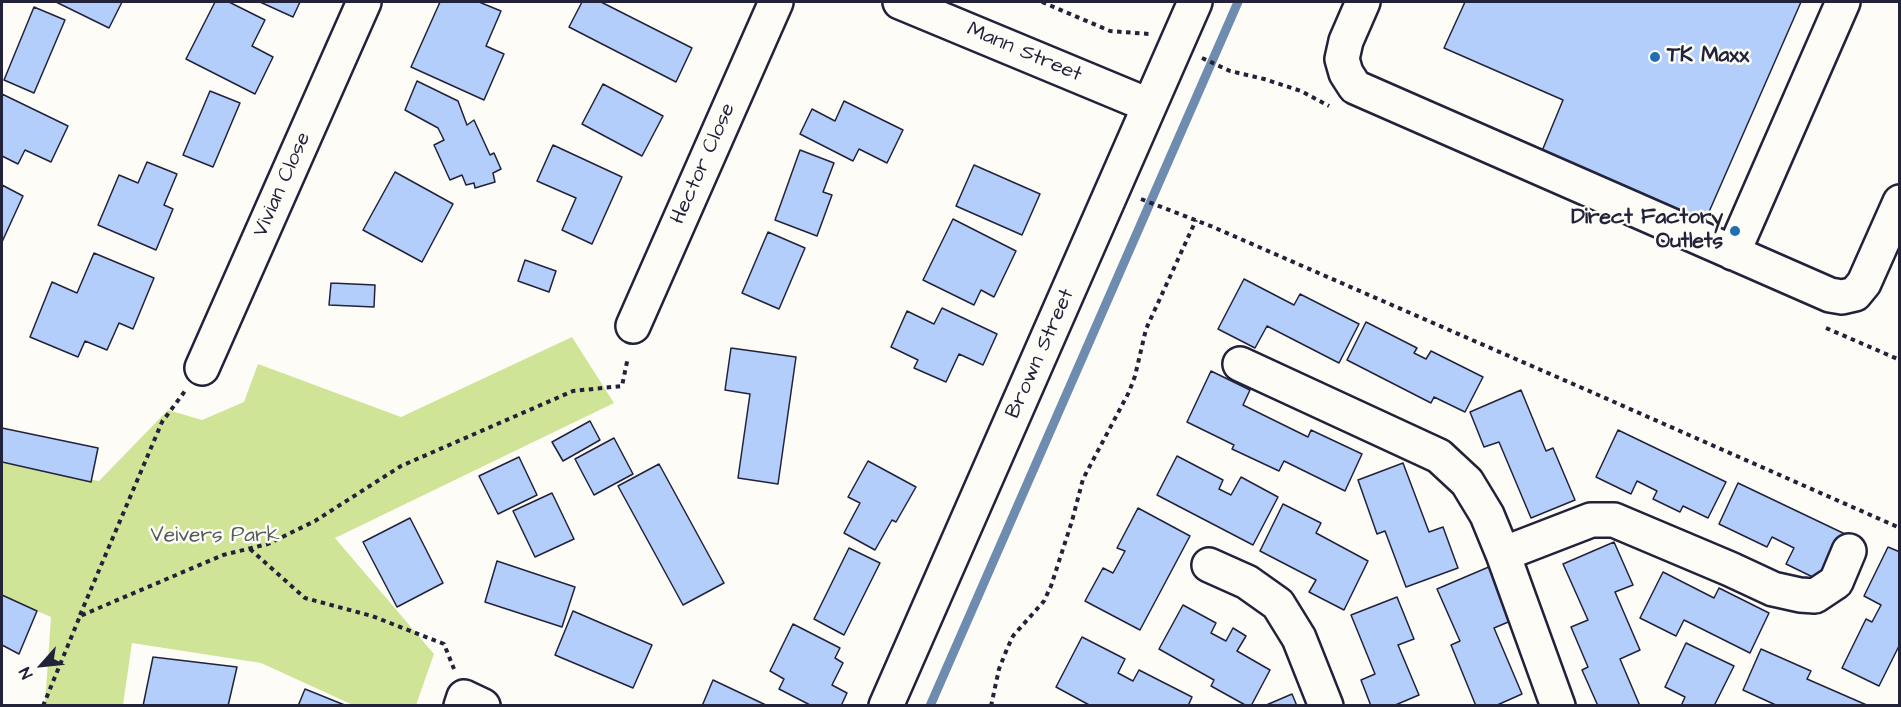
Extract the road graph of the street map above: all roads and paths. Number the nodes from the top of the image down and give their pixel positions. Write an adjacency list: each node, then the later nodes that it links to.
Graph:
1 (364, 2): 17 (street, Vivian Close)
2 (776, 2): 15 (street, Hector Close)
3 (900, 2): 10 (street, Mann Street)
4 (1042, 2): 8 (path)
5 (1195, 2): 8 (street, Brown Street)
6 (1363, 2): 14 (street)
7 (1844, 2): 14 (street)
8 (1186, 50): 9 (path); 10 (street, Brown Street)
9 (1269, 80)
10 (1148, 105): 26 (street, Brown Street)
11 (1136, 197): 13 (path)
12 (1899, 202): 14 (street)
13 (1196, 220): 18 (path); 27 (path)
14 (1733, 253)
15 (633, 326): 19 (path)
16 (1240, 364): 21 (street)
17 (202, 368): 23 (path)
18 (1899, 528)
19 (250, 548): 23 (path); 24 (path)
20 (1849, 551): 21 (street)
21 (1503, 554): 29 (street)
22 (1209, 565): 28 (street)
23 (80, 615): 25 (path)
24 (470, 703)
25 (43, 705)
26 (886, 705)
27 (991, 705)
28 (1326, 705)
29 (1558, 705)

